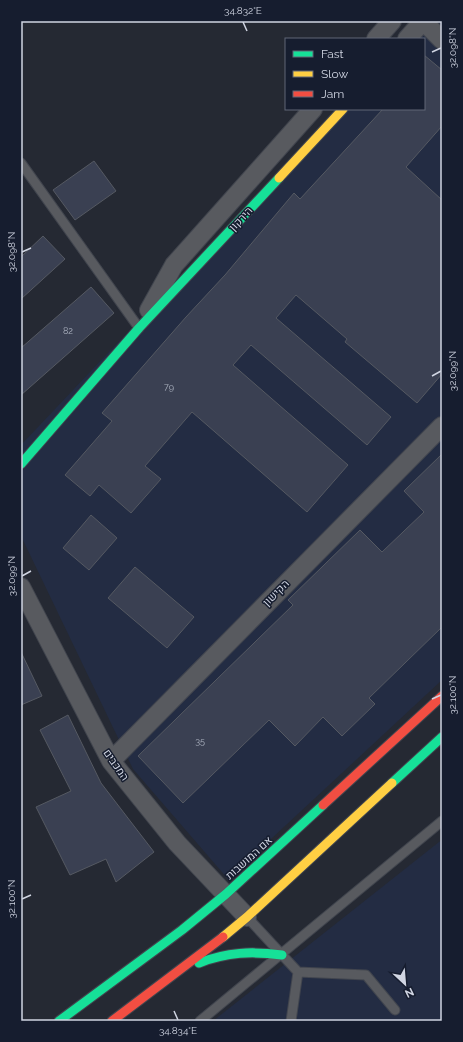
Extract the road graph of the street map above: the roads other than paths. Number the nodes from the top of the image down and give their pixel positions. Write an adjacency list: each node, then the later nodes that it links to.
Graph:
1 (392, 21): 3 (street)
2 (423, 21): 4 (street); 5 (street)
3 (377, 38)
4 (408, 38)
5 (442, 40)
6 (312, 110): 9 (street, הירקון)
7 (342, 110): 9 (main road, הירקון)
8 (21, 163): 9 (lane)
9 (139, 328): 11 (main road, הירקון)
10 (442, 426): 15 (street, הקישון)
11 (21, 464)
12 (21, 587): 15 (street, המכבים)
13 (442, 696): 17 (main road, אם המושבות)
14 (442, 737): 18 (main road)
15 (111, 761): 17 (street, המכבים)
16 (442, 821): 19 (lane)
17 (226, 894): 18 (street, המכבים); 23 (main road, אם המושבות)
18 (247, 917): 19 (lane); 20 (main road)
19 (282, 955): 20 (main road); 21 (lane); 25 (lane)
20 (181, 970): 24 (main road)
21 (298, 972): 22 (lane); 26 (lane)
22 (395, 1010)
23 (59, 1021)
24 (112, 1021)
25 (200, 1021)
26 (291, 1021)

